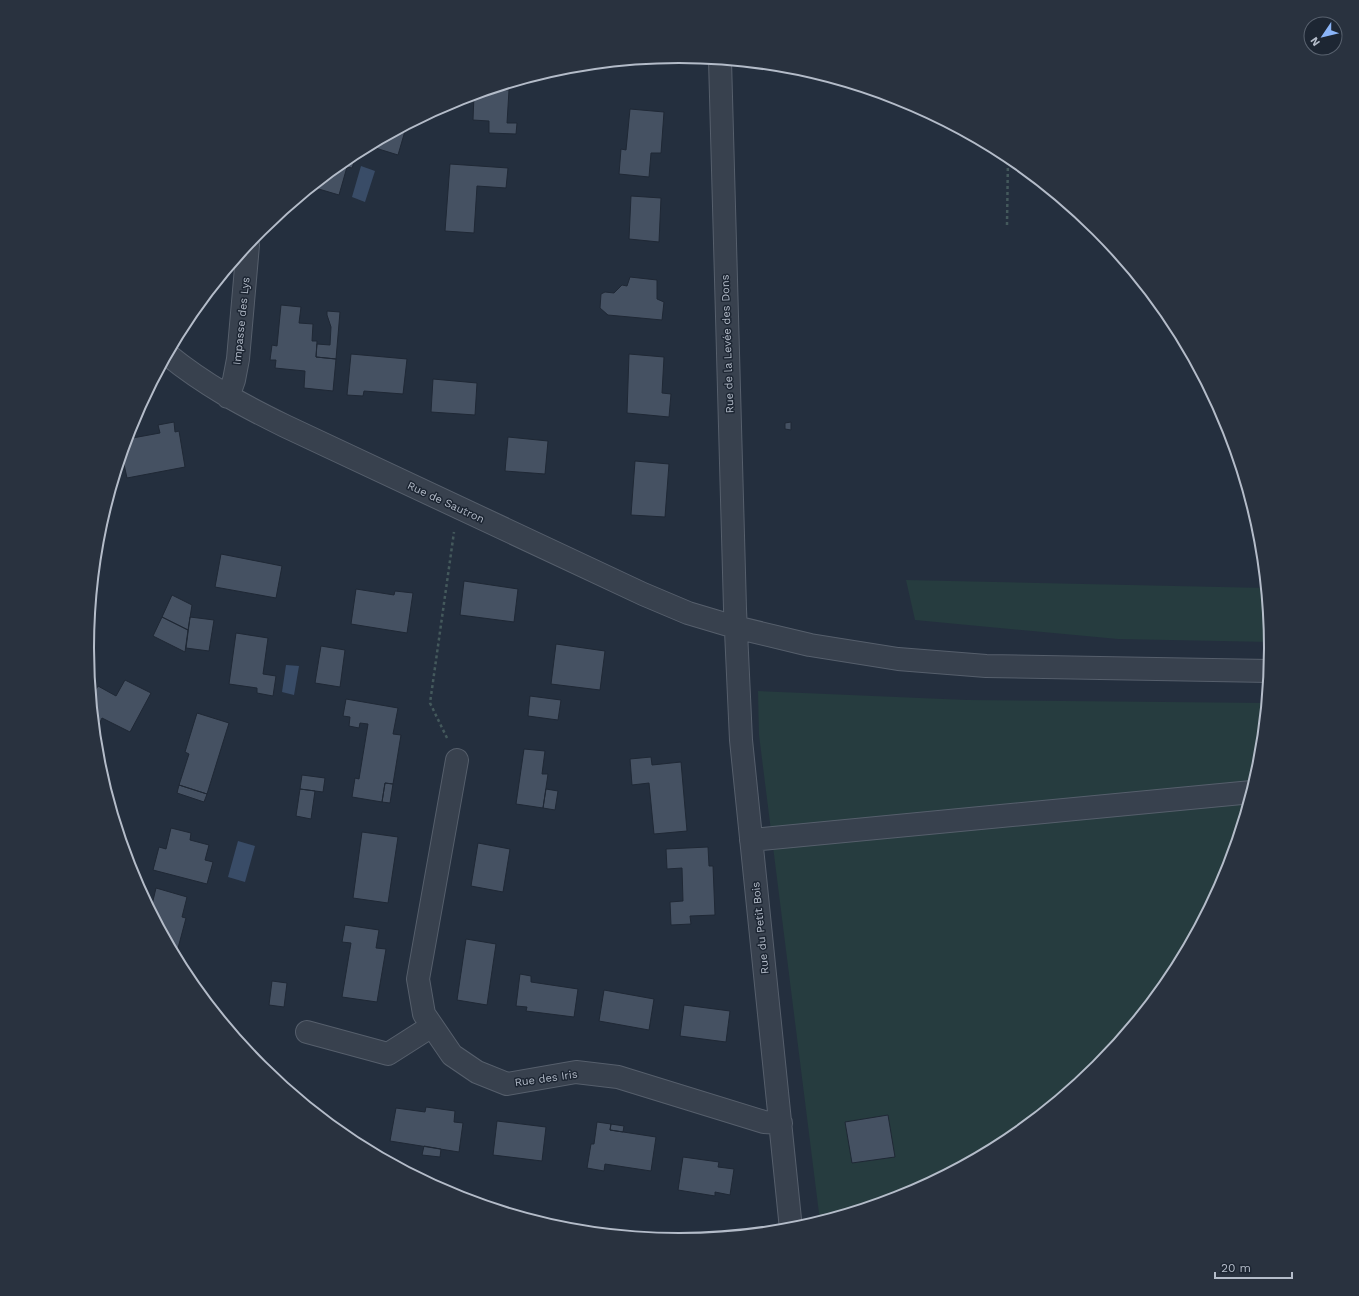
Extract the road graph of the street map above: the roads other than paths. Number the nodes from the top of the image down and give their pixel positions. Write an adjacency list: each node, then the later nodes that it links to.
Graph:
1 (720, 64): 5 (street, Rue de la Levée des Dons)
2 (247, 254): 4 (street, Impasse des Lys)
3 (172, 358): 4 (street, Rue de Sautron)
4 (228, 396): 5 (street, Rue de Sautron)
5 (736, 627): 6 (street, Rue de Sautron); 9 (street, Rue du Petit Bois)
6 (1263, 671)
7 (457, 760): 10 (street, Rue des Iris)
8 (1246, 793): 9 (street)
9 (751, 840): 12 (street, Rue du Petit Bois)
10 (432, 1026): 11 (street); 12 (street, Rue des Iris)
11 (307, 1032)
12 (781, 1123): 13 (street, Rue du Petit Bois)
13 (790, 1223)

